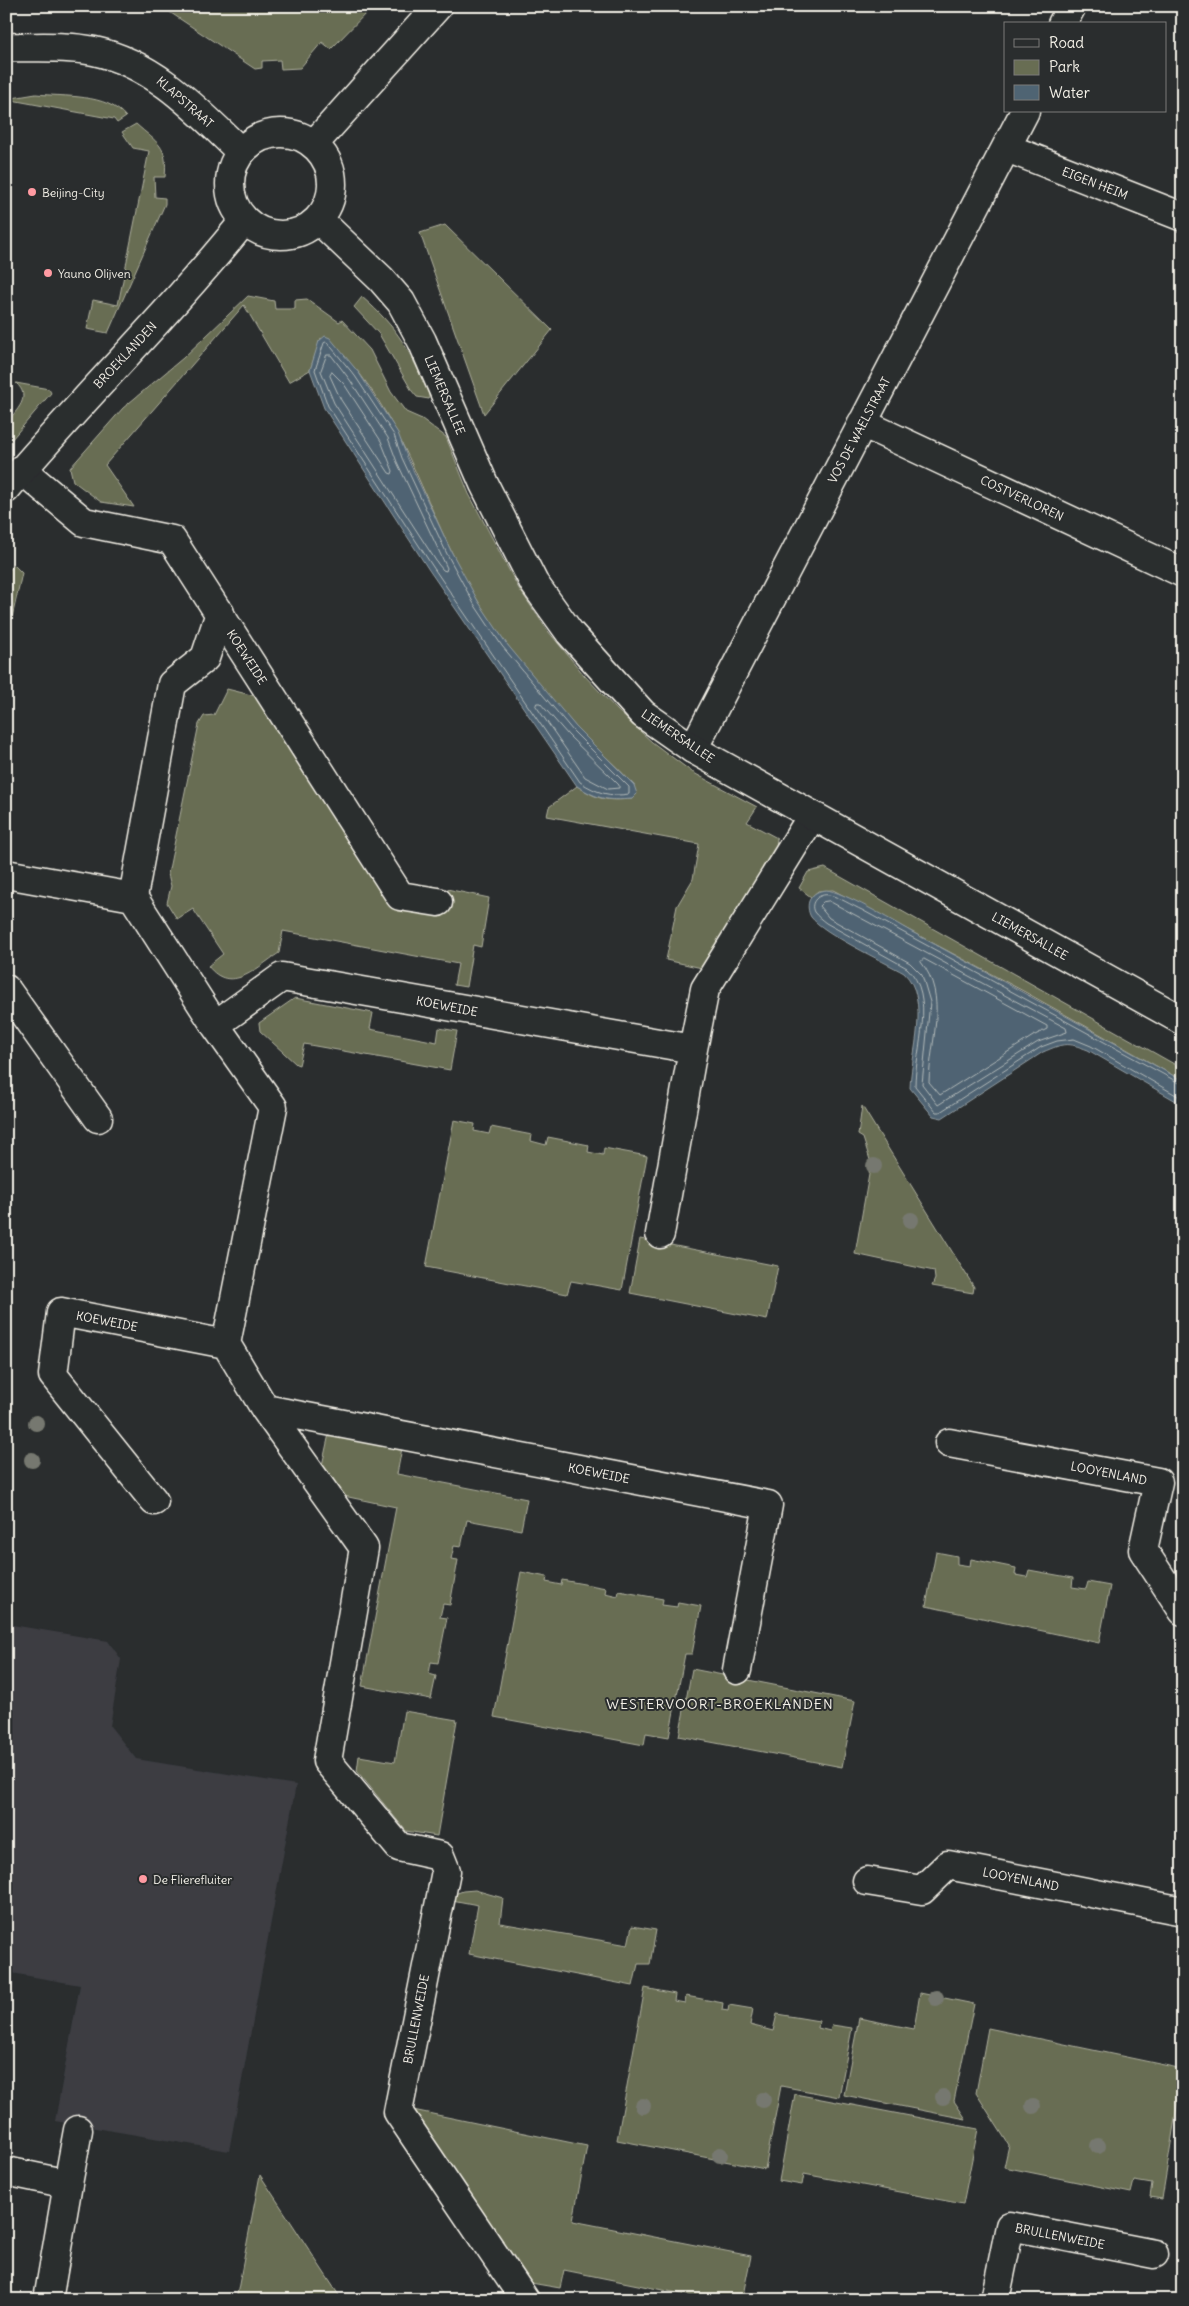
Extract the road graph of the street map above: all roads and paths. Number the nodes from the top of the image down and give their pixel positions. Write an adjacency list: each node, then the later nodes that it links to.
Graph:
1 (438, 6): 4 (street)
2 (6, 47): 6 (street, KLAPSTRAAT)
3 (1025, 112): 5 (street, VOS DE WAELSTRAAT)
4 (314, 144): 6 (street); 8 (street)
5 (1007, 148): 7 (street, EIGEN HEIM); 10 (street, VOS DE WAELSTRAAT)
6 (240, 151): 9 (street)
7 (1183, 217)
8 (319, 220): 9 (street); 14 (street, LIEMERSALLEE)
9 (244, 221): 11 (street, BROEKLANDEN)
10 (862, 423): 12 (street, COSTVERLOREN); 14 (street, VOS DE WAELSTRAAT)
11 (14, 480): 13 (street, KOEWEIDE)
12 (1183, 573)
13 (220, 613): 17 (street, KOEWEIDE); 18 (street, KOEWEIDE)
14 (693, 749): 15 (street, LIEMERSALLEE)
15 (812, 816): 20 (street, LIEMERSALLEE); 22 (street)
16 (6, 874): 17 (street)
17 (133, 897): 21 (street)
18 (438, 902)
19 (6, 989): 23 (street)
20 (1183, 1021)
21 (214, 1025): 22 (street, KOEWEIDE); 25 (street)
22 (693, 1049): 24 (street)
23 (98, 1118)
24 (660, 1234)
25 (226, 1344): 26 (street); 28 (street, KOEWEIDE)
26 (265, 1409): 30 (street, KOEWEIDE); 38 (street, BRULLENWEIDE)
27 (949, 1443): 29 (street, LOOYENLAND)
28 (154, 1501)
29 (1183, 1611)
30 (737, 1670)
31 (867, 1881): 32 (street, LOOYENLAND)
32 (1183, 1911)
33 (78, 2130): 35 (street)
34 (6, 2172): 35 (street)
35 (68, 2184): 37 (street)
36 (1154, 2254): 39 (street, BRULLENWEIDE)
37 (48, 2300)
38 (524, 2300)
39 (995, 2300)

